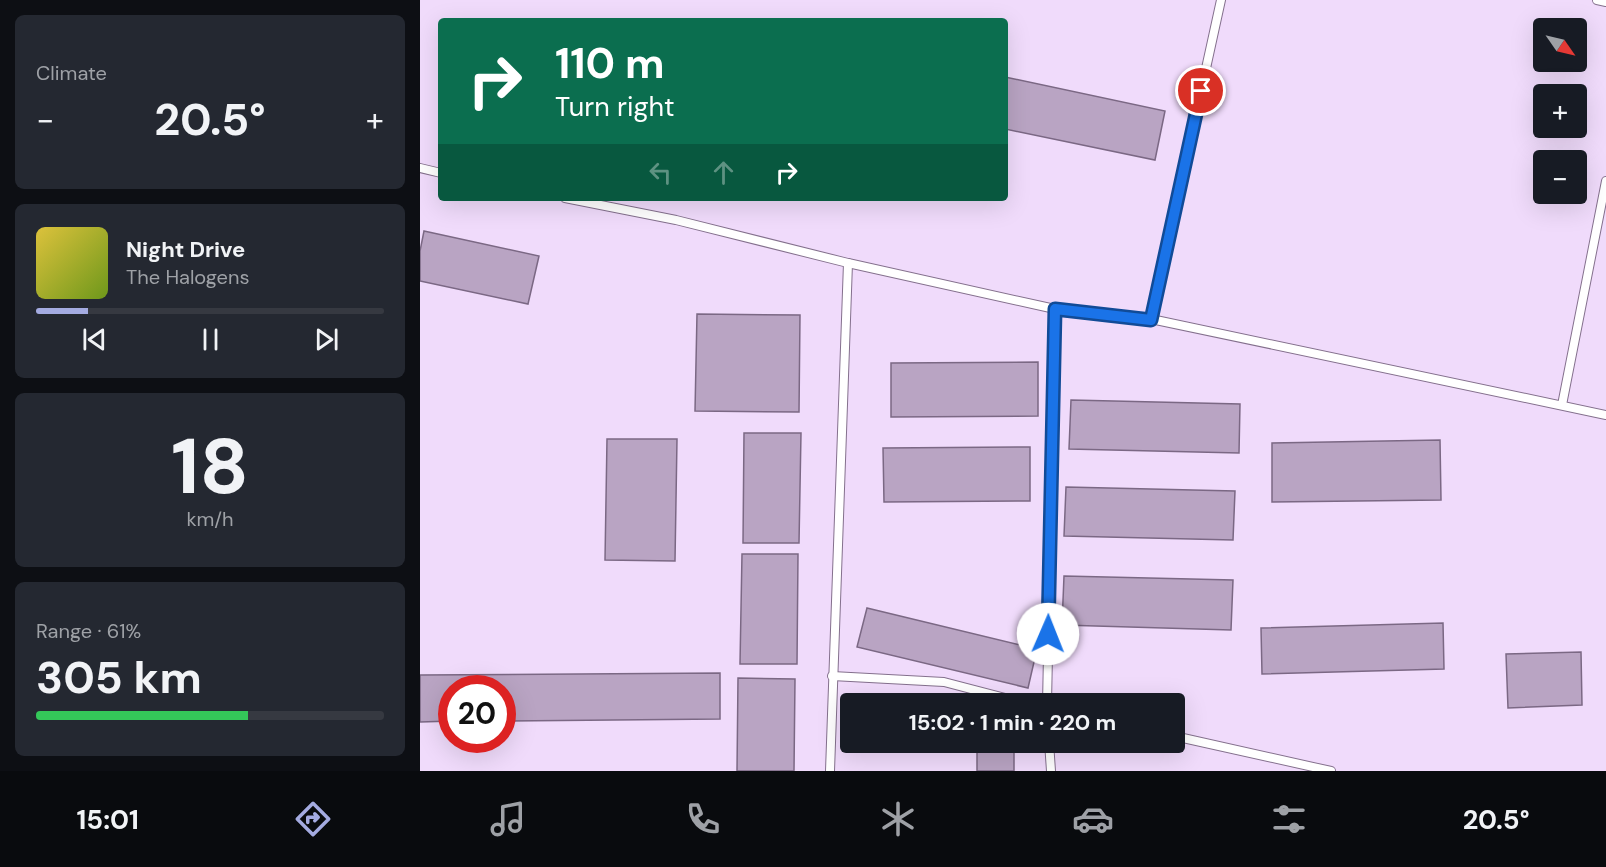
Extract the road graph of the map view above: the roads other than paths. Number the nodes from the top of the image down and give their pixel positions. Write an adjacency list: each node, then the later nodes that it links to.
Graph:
1 (1221, 0): 10 (lane)
2 (1597, 0): 3 (lane)
3 (1606, 2)
4 (420, 168): 5 (lane)
5 (438, 172)
6 (1606, 181): 11 (lane)
7 (580, 201): 8 (lane)
8 (848, 263): 9 (lane); 13 (lane)
9 (1055, 309): 10 (lane); 15 (lane)
10 (1151, 320): 11 (lane)
11 (1563, 405): 12 (lane)
12 (1606, 415)
13 (832, 676): 14 (lane); 18 (lane)
14 (986, 693)
15 (1047, 693)
16 (1185, 738): 20 (lane)
17 (1050, 753): 19 (lane)
18 (830, 771)
19 (1051, 771)
20 (1331, 771)

